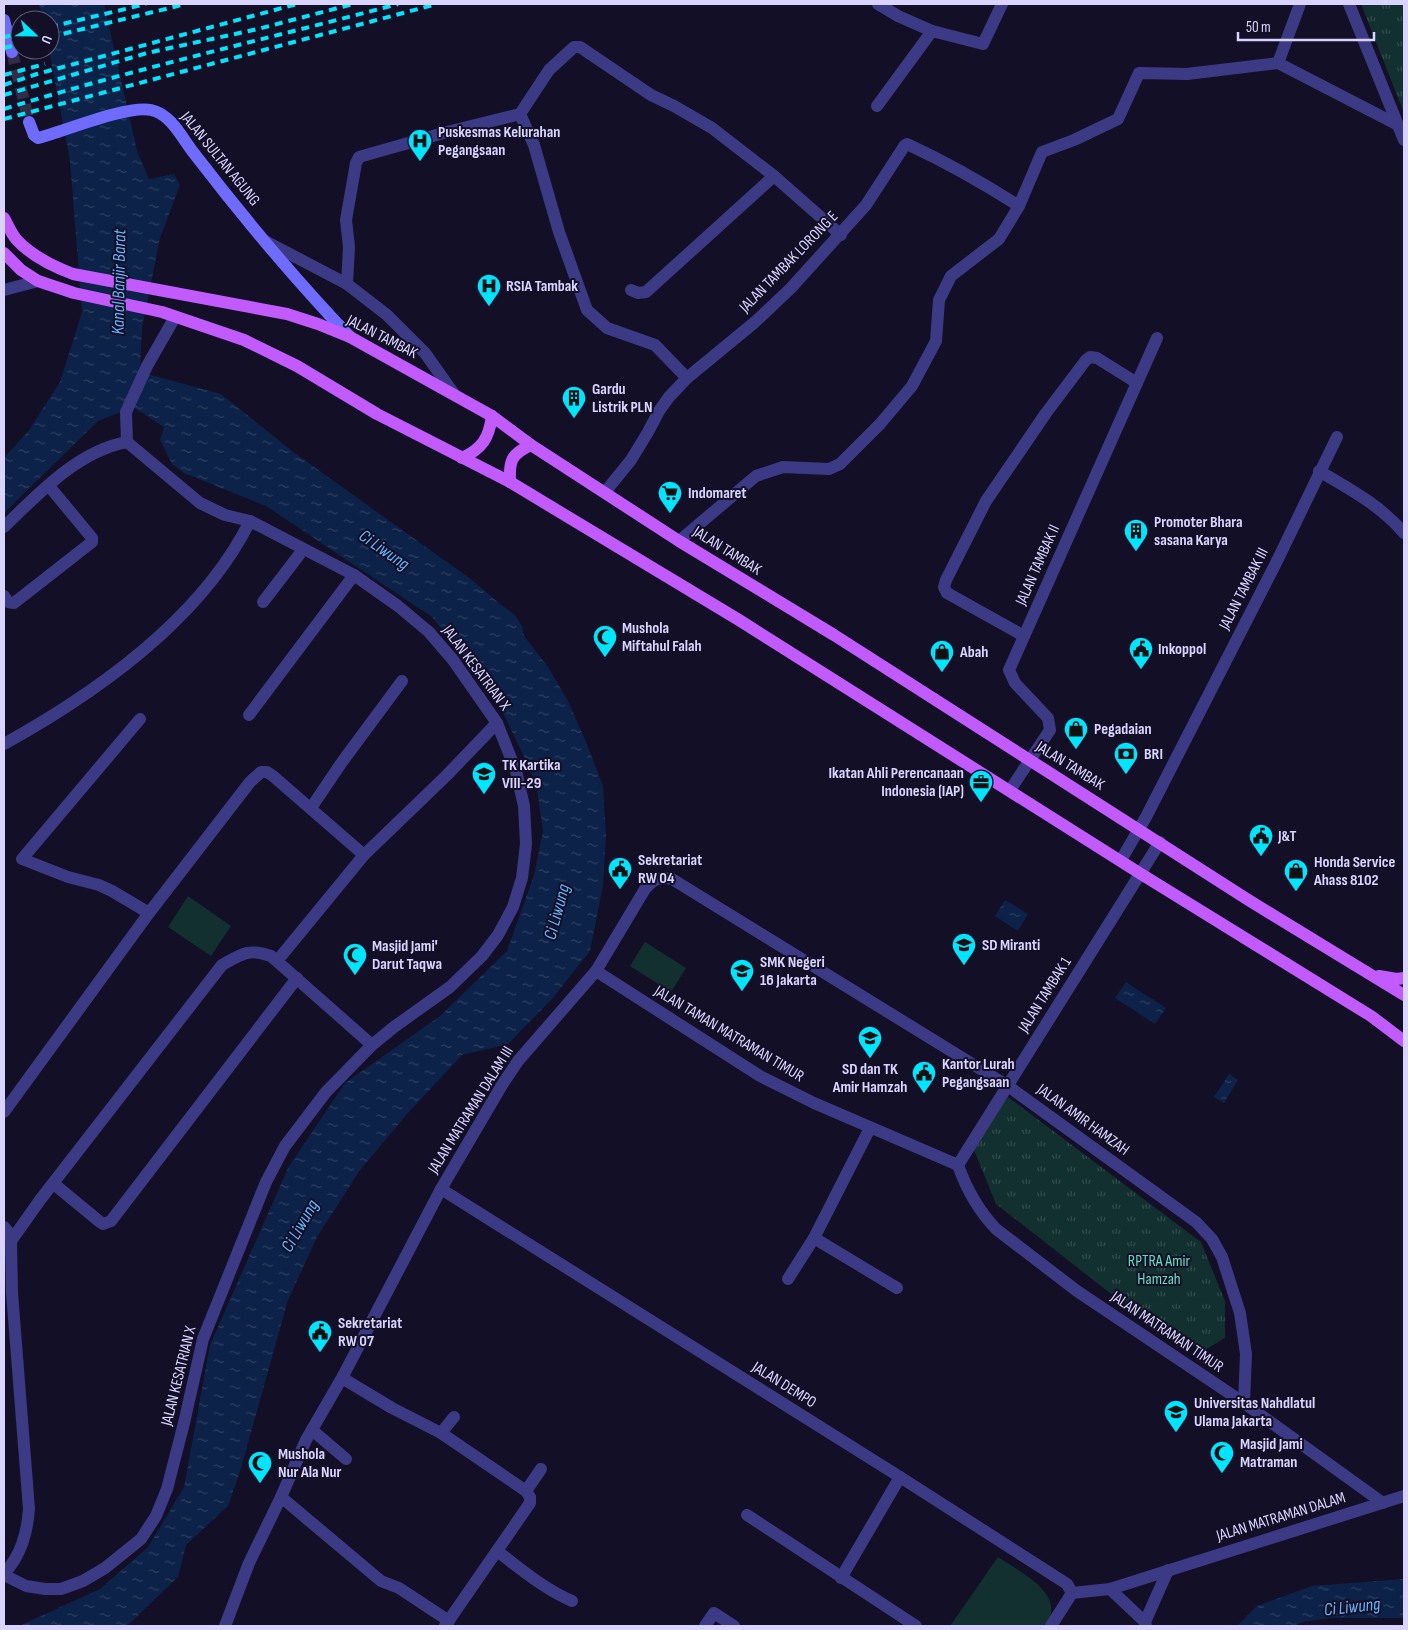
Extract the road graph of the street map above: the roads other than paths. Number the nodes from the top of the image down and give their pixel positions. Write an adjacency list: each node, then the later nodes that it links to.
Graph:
1 (878, 4): 6 (street)
2 (1002, 4): 6 (street)
3 (1300, 4): 8 (street)
4 (1349, 4): 12 (street)
5 (4, 20): 7 (main road)
6 (932, 31): 9 (street)
7 (10, 44)
8 (1278, 63): 12 (street); 15 (street)
9 (877, 106)
10 (520, 114): 14 (street); 21 (street); 27 (street)
11 (29, 122): 18 (main road, JALAN SULTAN AGUNG)
12 (1398, 125): 13 (street)
13 (1404, 140)
14 (774, 176): 17 (street); 23 (street)
15 (1019, 206): 17 (street, JALAN TAMBAK LORONG E); 42 (street)
16 (4, 218): 25 (main road, JALAN TAMBAK)
17 (841, 235): 27 (street, JALAN TAMBAK LORONG E)
18 (264, 241): 21 (street); 25 (main road, JALAN SULTAN AGUNG)
19 (4, 253): 20 (main road)
20 (38, 281): 22 (street); 24 (main road)
21 (347, 284): 29 (street)
22 (4, 290)
23 (631, 290)
24 (175, 317): 32 (street); 34 (main road)
25 (350, 337): 29 (main road, JALAN TAMBAK)
26 (1157, 338): 28 (street, JALAN TAMBAK II)
27 (687, 378): 38 (street, JALAN TAMBAK LORONG E)
28 (1137, 383): 47 (street, JALAN TAMBAK II); 47 (street)
29 (454, 394): 30 (main road, JALAN TAMBAK)
30 (492, 416): 33 (main road, JALAN TAMBAK); 34 (main road)
31 (1336, 437): 35 (street, JALAN TAMBAK III)
32 (127, 441): 37 (street); 39 (street, JALAN KESATRIAN X)
33 (531, 445): 36 (main road); 38 (main road, JALAN TAMBAK)
34 (462, 458): 36 (main road)
35 (1319, 471): 41 (street); 56 (street, JALAN TAMBAK III)
36 (510, 482): 54 (main road)
37 (49, 486): 40 (street); 45 (street)
38 (605, 492): 42 (main road, JALAN TAMBAK)
39 (250, 521): 44 (street, JALAN KESATRIAN X); 52 (street)
40 (4, 527)
41 (1404, 533)
42 (679, 540): 53 (main road, JALAN TAMBAK)
43 (299, 555): 46 (street)
44 (354, 575): 49 (street); 51 (street, JALAN KESATRIAN X)
45 (4, 596)
46 (263, 602)
47 (1024, 636): 53 (street, JALAN TAMBAK II)
48 (402, 681): 55 (street)
49 (249, 716)
50 (140, 719): 62 (street)
51 (497, 723): 58 (street); 70 (street, JALAN KESATRIAN X)
52 (4, 744)
53 (1031, 760): 54 (street, JALAN TAMBAK II); 56 (main road, JALAN TAMBAK)
54 (1010, 790): 59 (main road)
55 (312, 808): 58 (street); 62 (street)
56 (1139, 829): 57 (main road, JALAN TAMBAK); 59 (street, JALAN TAMBAK III)
57 (1160, 842): 60 (street, JALAN TAMBAK 1); 65 (main road, JALAN TAMBAK)
58 (364, 855): 63 (street)
59 (1121, 860): 60 (main road)
60 (1141, 874): 69 (main road); 71 (street, JALAN TAMBAK 1)
61 (654, 879): 64 (street, JALAN MATRAMAN DALAM III); 71 (street, JALAN AMIR HAMZAH)
62 (150, 913): 72 (street)
63 (277, 962): 66 (street); 75 (street)
64 (596, 971): 73 (street, JALAN TAMAN MATRAMAN TIMUR); 76 (street, JALAN MATRAMAN DALAM III)
65 (1367, 973): 67 (main road); 68 (main road, JALAN TAMBAK)
66 (296, 978): 70 (street); 75 (street)
67 (1404, 978)
68 (1404, 995)
69 (1404, 1040)
70 (372, 1045): 97 (street, JALAN KESATRIAN X)
71 (1008, 1086): 74 (street, JALAN TAMBAK 1); 83 (street, JALAN AMIR HAMZAH)
72 (4, 1112)
73 (870, 1128): 74 (street, JALAN TAMAN MATRAMAN TIMUR); 78 (street)
74 (958, 1165): 83 (street, JALAN MATRAMAN TIMUR)
75 (54, 1184): 79 (street)
76 (441, 1189): 82 (street, JALAN MATRAMAN DALAM III); 89 (street, JALAN DEMPO)
77 (4, 1226): 79 (street)
78 (814, 1238): 80 (street); 81 (street)
79 (11, 1241): 97 (street)
80 (788, 1279)
81 (896, 1288)
82 (343, 1376): 85 (street, JALAN MATRAMAN DALAM III); 86 (street)
83 (1244, 1403): 93 (street, JALAN MATRAMAN TIMUR)
84 (454, 1417): 86 (street)
85 (312, 1430): 87 (street); 92 (street, JALAN MATRAMAN DALAM III)
86 (441, 1433): 90 (street)
87 (346, 1459)
88 (541, 1469): 90 (street)
89 (900, 1477): 98 (street); 100 (street, JALAN DEMPO)
90 (526, 1492): 95 (street)
91 (1404, 1496): 93 (street, JALAN MATRAMAN DALAM)
92 (281, 1497): 102 (street); 104 (street, JALAN MATRAMAN DALAM III)
93 (1383, 1503): 96 (street, JALAN MATRAMAN DALAM)
94 (747, 1515): 98 (street)
95 (497, 1551): 101 (street); 102 (street)
96 (1168, 1570): 99 (street, JALAN MATRAMAN DALAM); 103 (street)
97 (4, 1575)
98 (841, 1578): 107 (street)
99 (1110, 1589): 100 (street); 103 (street)
100 (1072, 1593): 108 (street)
101 (572, 1600)
102 (447, 1623)
103 (1145, 1624)
104 (225, 1626)
105 (705, 1626): 106 (street)
106 (734, 1626)
107 (916, 1626)
108 (1051, 1626)

